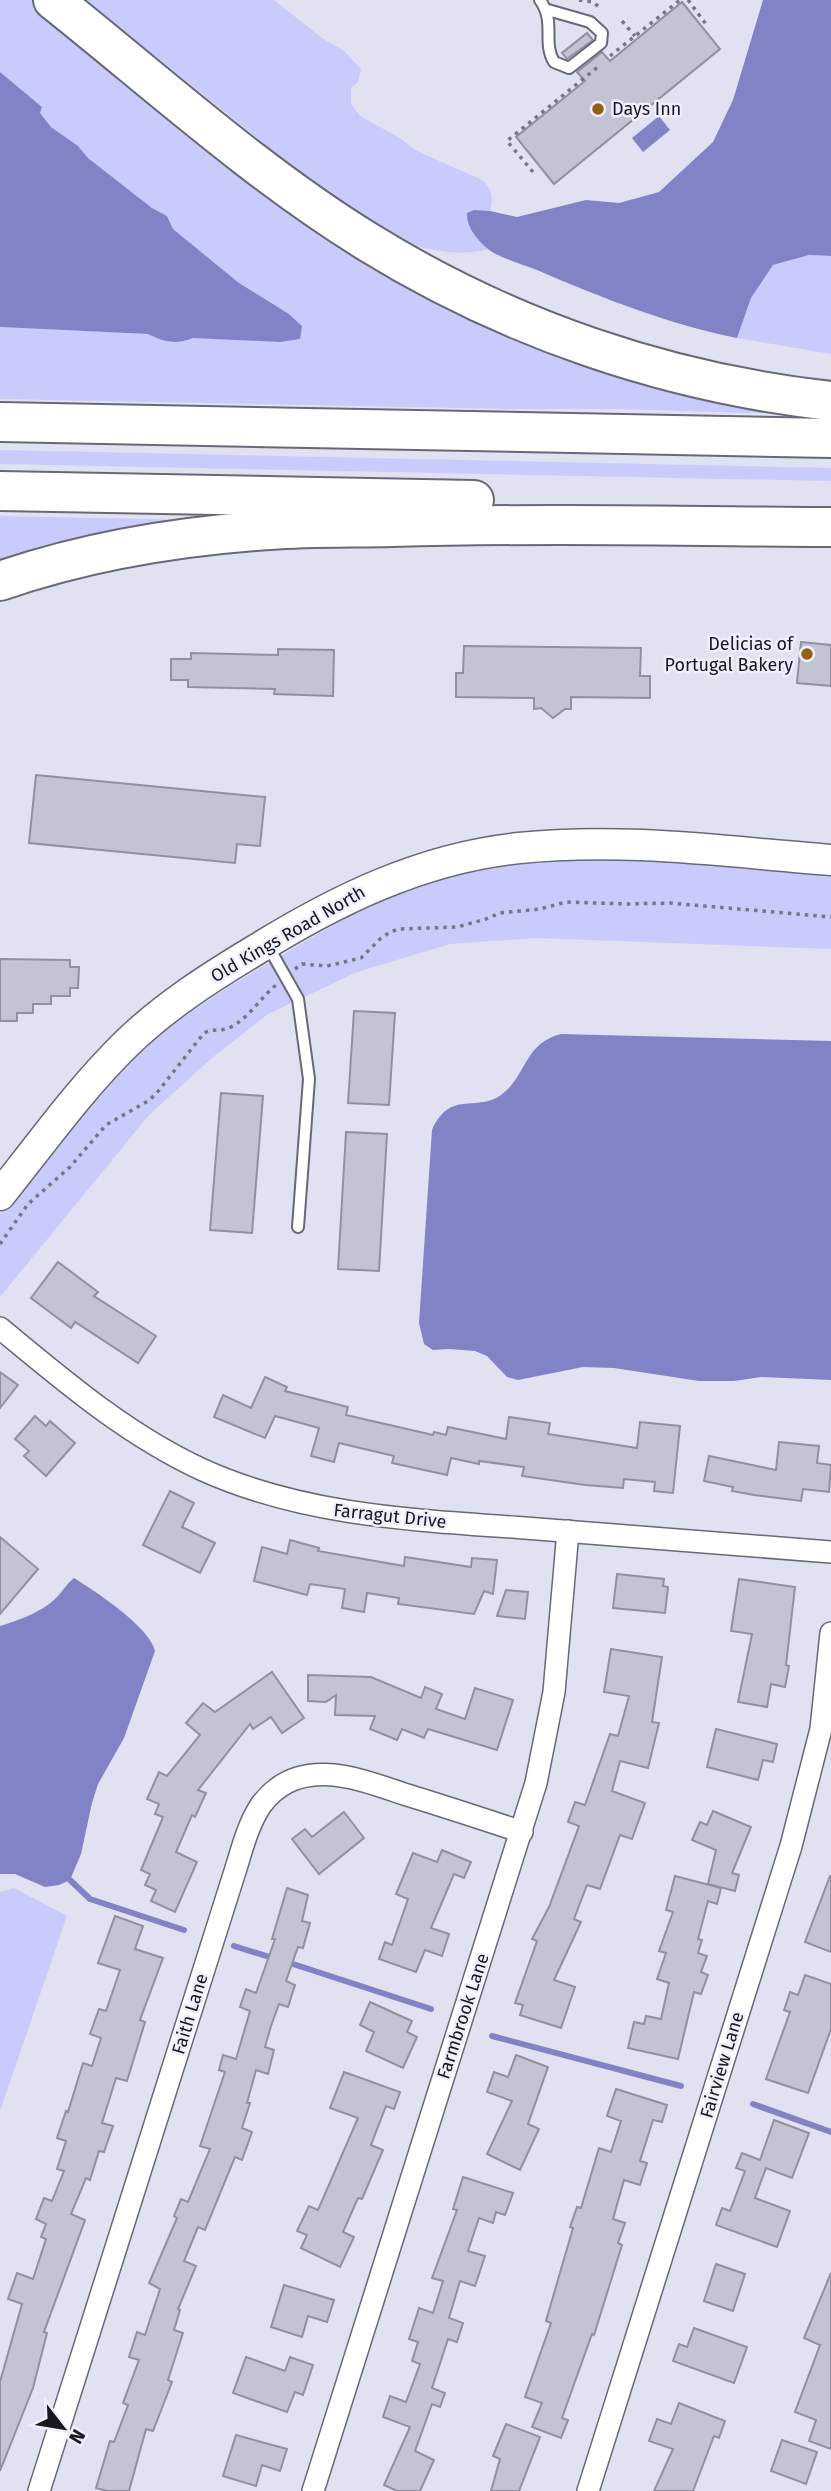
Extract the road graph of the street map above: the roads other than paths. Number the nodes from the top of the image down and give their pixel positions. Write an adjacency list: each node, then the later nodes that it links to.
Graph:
1 (53, 0): 4 (highway)
2 (540, 0): 3 (lane)
3 (548, 10): 3 (lane)
4 (831, 401)
5 (0, 422): 6 (highway)
6 (831, 438)
7 (0, 491): 8 (highway)
8 (831, 508)
9 (831, 527): 10 (highway)
10 (0, 580)
11 (831, 860): 12 (street, Old Kings Road North)
12 (266, 943): 13 (street, Old Kings Road North); 14 (lane)
13 (0, 1195)
14 (298, 1227)
15 (0, 1328): 16 (street, Farragut Drive)
16 (568, 1531): 17 (street, Farragut Drive); 19 (street, Farmbrook Lane)
17 (831, 1552)
18 (831, 1633): 22 (street, Fairview Lane)
19 (522, 1832): 20 (street, Faith Lane); 21 (street, Farmbrook Lane)
20 (39, 2491)
21 (313, 2491)
22 (588, 2491)

